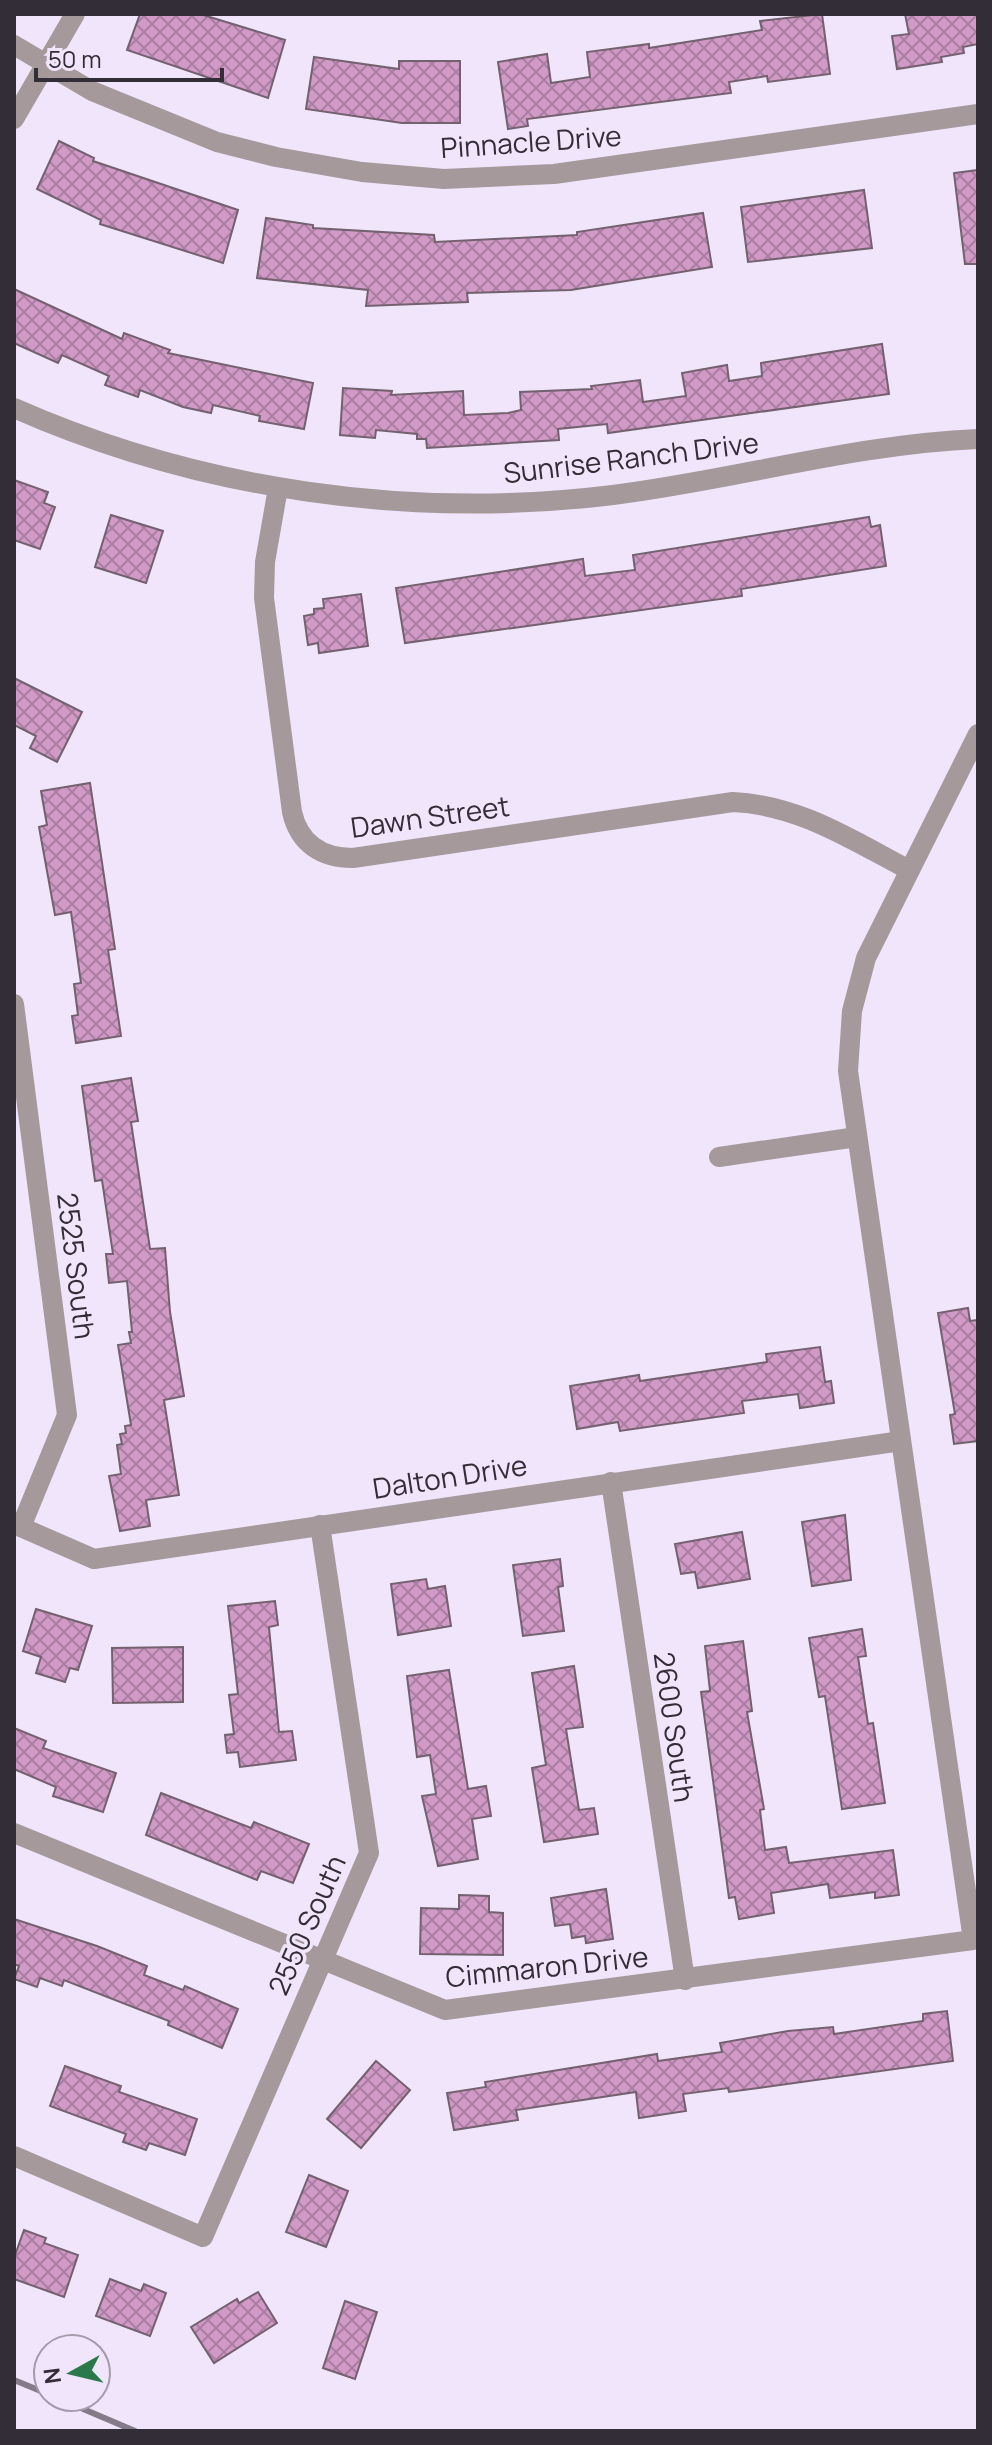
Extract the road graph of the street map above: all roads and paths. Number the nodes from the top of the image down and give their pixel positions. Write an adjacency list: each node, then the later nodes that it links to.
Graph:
1 (75, 14): 3 (street)
2 (14, 45): 3 (street, Pinnacle Drive)
3 (45, 67): 4 (street, Pinnacle Drive); 5 (street)
4 (978, 114)
5 (14, 119)
6 (14, 408): 8 (street, Sunrise Ranch Drive)
7 (978, 439): 8 (street, Sunrise Ranch Drive)
8 (278, 488): 10 (street, Dawn Street)
9 (978, 734): 10 (street)
10 (909, 870): 12 (street)
11 (14, 1004): 17 (street, 2525 South)
12 (857, 1137): 13 (street); 14 (street)
13 (719, 1157)
14 (901, 1441): 15 (street, Dalton Drive); 20 (street, Cimmaron Drive)
15 (611, 1482): 16 (street, Dalton Drive); 20 (street, 2600 South)
16 (320, 1525): 17 (street, Dalton Drive); 19 (street, 2550 South)
17 (17, 1526)
18 (14, 1833): 19 (street, Cimmaron Drive)
19 (322, 1959): 20 (street, Cimmaron Drive); 21 (street, 2550 South)
20 (685, 1980)
21 (14, 2156)

